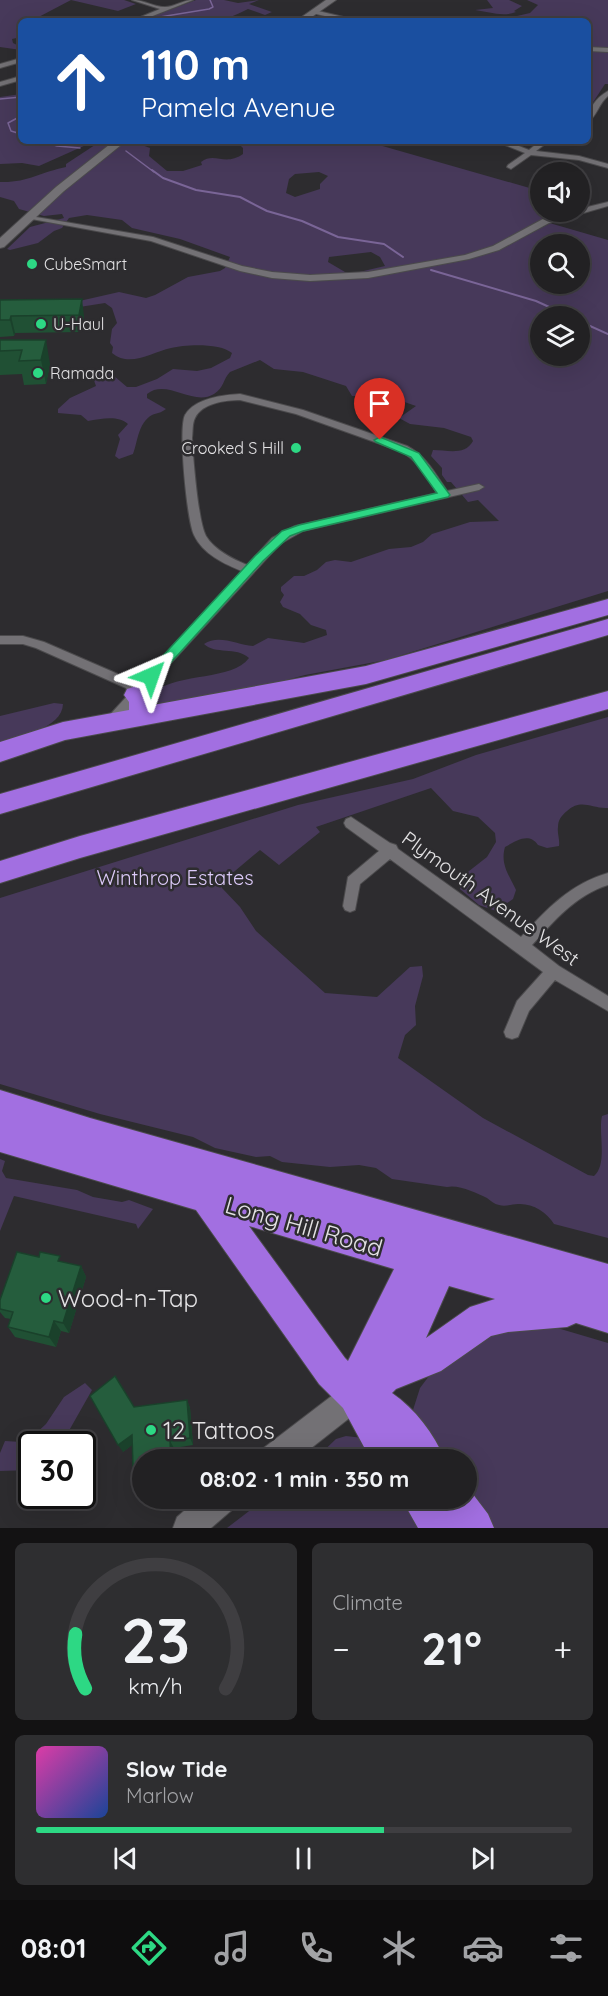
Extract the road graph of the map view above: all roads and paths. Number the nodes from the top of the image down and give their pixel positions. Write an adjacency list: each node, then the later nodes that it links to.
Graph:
1 (135, 0): 4 (street)
2 (190, 0): 4 (street)
3 (332, 0): 5 (main road)
4 (165, 9): 6 (street)
5 (314, 12): 7 (main road); 8 (street)
6 (142, 18)
7 (305, 18)
8 (341, 18)
9 (591, 49): 10 (street)
10 (608, 50)
11 (18, 61): 12 (street)
12 (0, 66)
13 (18, 79): 14 (street)
14 (0, 84)
15 (608, 93): 16 (street)
16 (591, 114)
17 (117, 144): 25 (main road)
18 (507, 144): 20 (street)
19 (542, 144): 20 (street)
20 (531, 153): 21 (street); 22 (street)
21 (608, 166)
22 (511, 167)
23 (608, 204): 24 (street)
24 (590, 208)
25 (30, 218): 26 (street); 27 (main road)
26 (544, 222)
27 (0, 244)
28 (479, 487): 29 (street)
29 (444, 495): 30 (street); 30 (street)
30 (249, 570): 35 (street)
31 (608, 607): 35 (highway)
32 (608, 627): 40 (highway)
33 (608, 635): 40 (highway)
34 (0, 640): 35 (street)
35 (138, 700): 39 (highway)
36 (608, 700): 38 (highway)
37 (608, 708): 38 (highway)
38 (476, 737): 44 (highway)
39 (0, 752)
40 (60, 787): 41 (highway)
41 (0, 804)
42 (351, 823): 43 (street, Plymouth Avenue West)
43 (391, 849): 46 (street); 47 (street, Plymouth Avenue West)
44 (0, 872)
45 (608, 879): 47 (street)
46 (350, 906)
47 (522, 946): 48 (street, Plymouth Avenue West)
48 (553, 972): 49 (street, Plymouth Avenue West); 50 (street)
49 (608, 1004)
50 (512, 1032)
51 (0, 1105): 54 (highway, Long Hill Road)
52 (0, 1136): 53 (highway, Long Hill Road)
53 (208, 1198): 54 (highway, Long Hill Road); 58 (highway)
54 (430, 1247): 55 (highway, Long Hill Road); 56 (highway, Long Hill Road); 57 (highway); 58 (highway)
55 (608, 1282)
56 (596, 1311): 57 (highway)
57 (388, 1372): 58 (highway)
58 (356, 1395): 59 (main road); 60 (highway); 61 (highway)
59 (285, 1449)
60 (387, 1449)
61 (418, 1449)
62 (210, 1509): 65 (main road)
63 (428, 1509): 66 (highway)
64 (460, 1509): 67 (highway)
65 (188, 1528)
66 (441, 1528)
67 (474, 1528)

